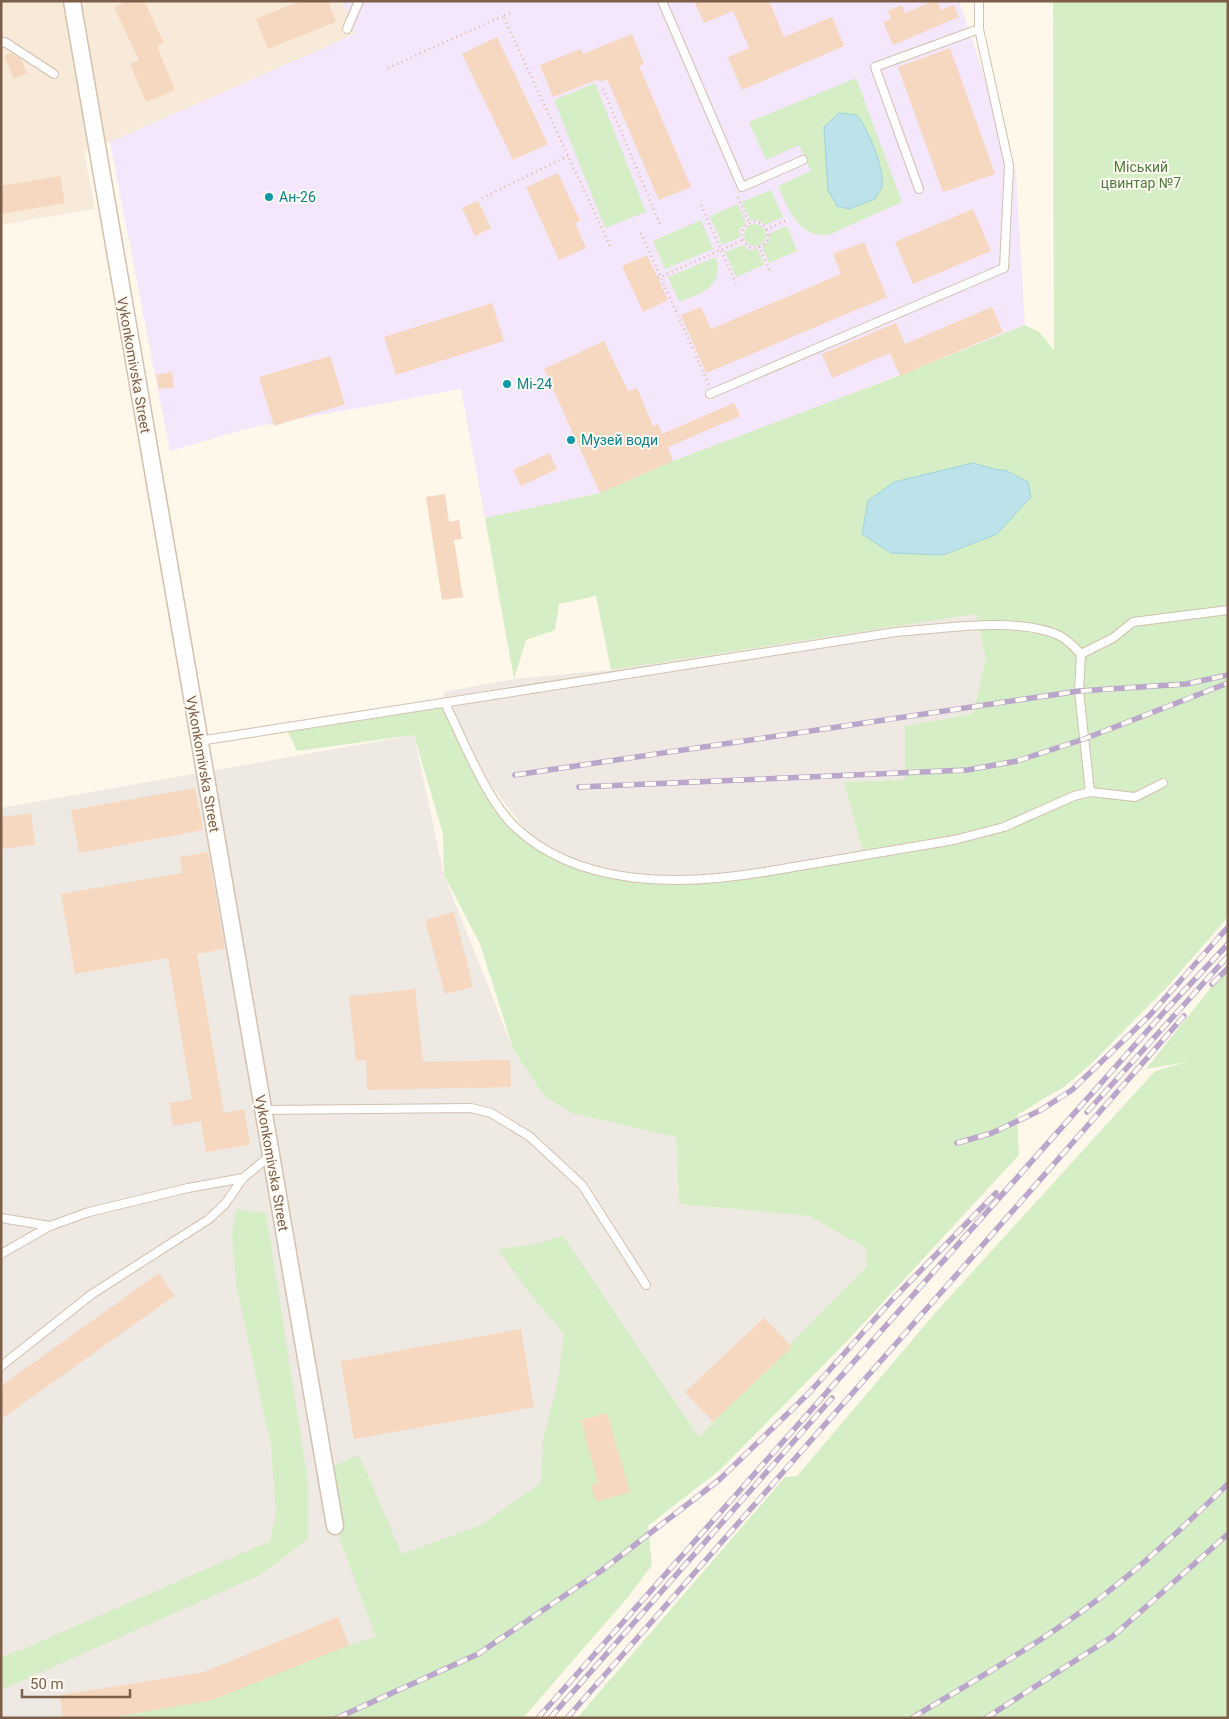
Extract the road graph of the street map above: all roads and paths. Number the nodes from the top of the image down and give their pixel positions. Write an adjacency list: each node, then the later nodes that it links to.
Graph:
1 (72, 1): 35 (street, Vykonkomivska Street)
2 (359, 1): 7 (lane)
3 (662, 1): 14 (lane)
4 (979, 1): 8 (lane)
5 (510, 12): 6 (path)
6 (503, 16): 10 (path); 13 (path)
7 (347, 28)
8 (979, 29): 15 (lane); 31 (lane)
9 (1, 44): 11 (lane)
10 (388, 68)
11 (54, 74)
12 (603, 89): 21 (path)
13 (568, 156): 17 (path); 25 (path)
14 (803, 160)
15 (919, 189)
16 (734, 190): 20 (path)
17 (482, 198)
18 (701, 205): 27 (path)
19 (787, 220): 22 (path)
20 (749, 223): 22 (path); 24 (path)
21 (660, 224)
22 (766, 230): 26 (path)
23 (641, 233): 29 (path)
24 (743, 240): 26 (path); 27 (path)
25 (610, 246)
26 (759, 246): 28 (path)
27 (721, 250): 29 (path); 30 (path)
28 (770, 272)
29 (659, 277): 31 (path)
30 (737, 286)
31 (711, 394)
32 (1228, 610): 33 (lane)
33 (1081, 654): 34 (lane); 37 (lane)
34 (445, 703): 35 (lane); 37 (lane)
35 (199, 741): 38 (street, Vykonkomivska Street)
36 (1164, 784): 37 (lane)
37 (1090, 792)
38 (263, 1110): 39 (street, Vykonkomivska Street); 44 (lane)
39 (271, 1155): 40 (lane); 46 (street, Vykonkomivska Street)
40 (243, 1178): 42 (lane); 45 (lane)
41 (1, 1218): 42 (lane)
42 (50, 1226): 43 (lane)
43 (1, 1254)
44 (646, 1285)
45 (1, 1366)
46 (335, 1526)

